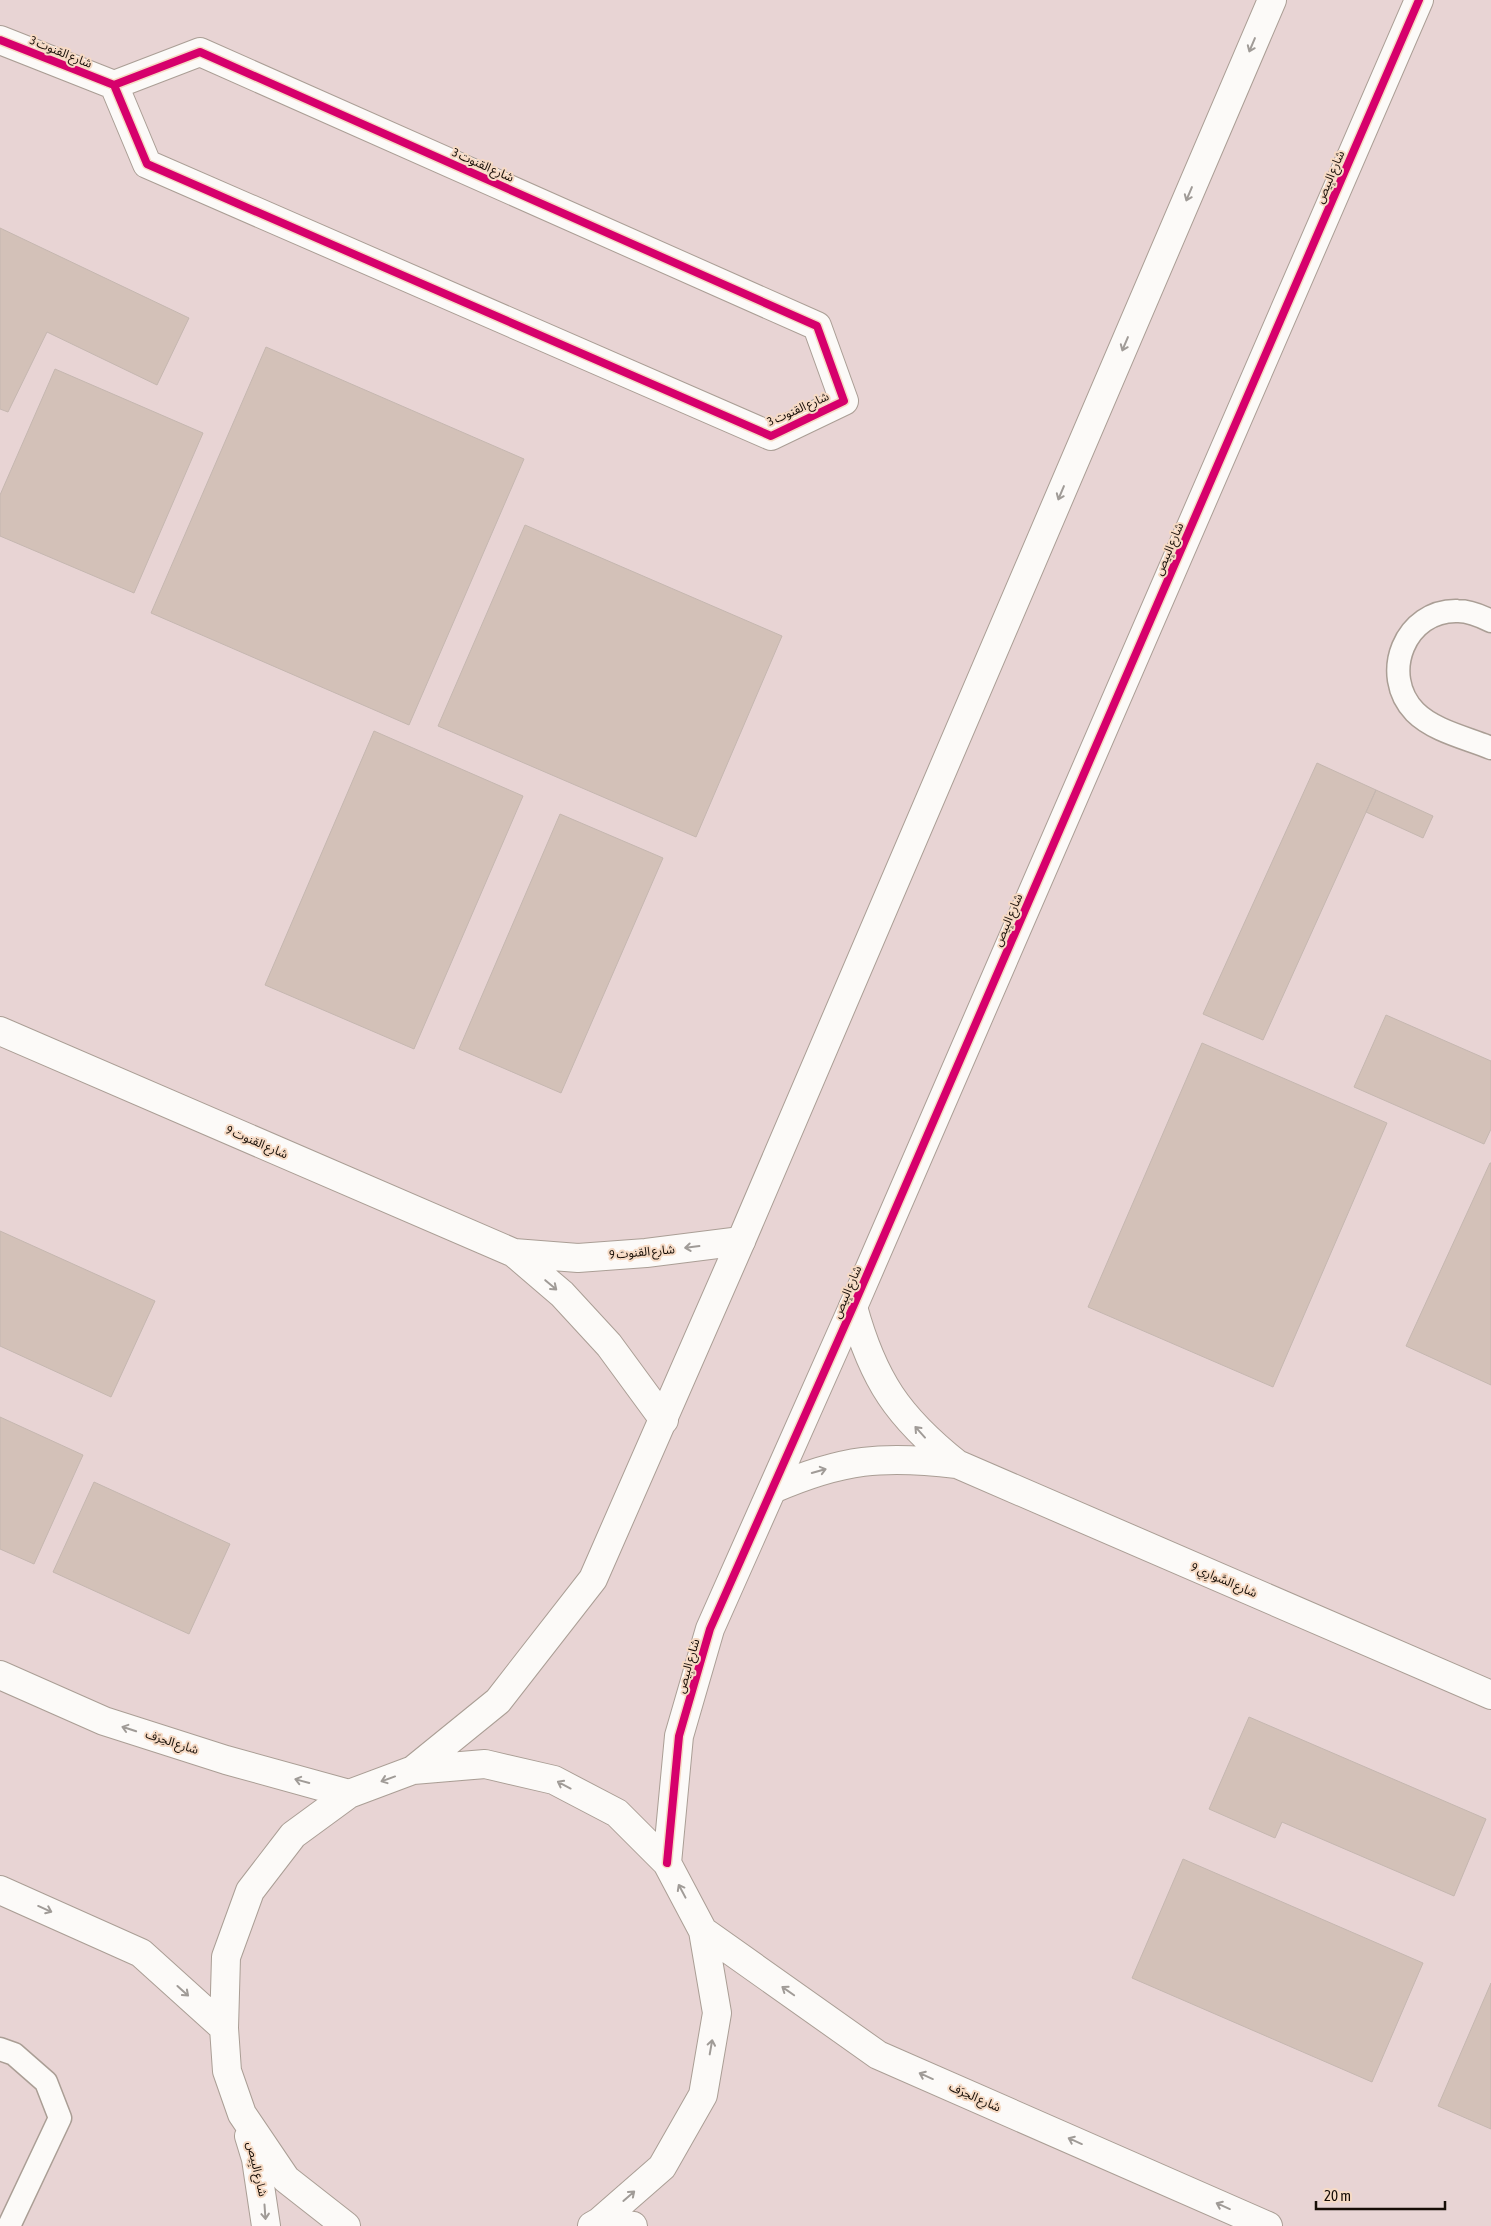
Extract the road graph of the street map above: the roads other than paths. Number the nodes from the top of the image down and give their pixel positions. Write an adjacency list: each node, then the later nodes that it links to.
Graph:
1 (1272, 0): 8 (street, one-way to 8)
2 (1419, 0): 10 (street, شارع البِيص)
3 (0, 40): 4 (street, شارع القنوت 3)
4 (114, 85): 4 (street, شارع القنوت 3)
5 (1491, 621): 6 (lane)
6 (1491, 748)
7 (0, 1031): 9 (street, شارع القنوت 9)
8 (741, 1242): 9 (street, شارع القنوت 9, one-way to 9); 11 (street)
9 (514, 1253): 11 (street, شارع القنوت 9, one-way to 11)
10 (853, 1307): 12 (street, شارع السَّوارِي 9, one-way to 10); 13 (street, شارع البِيص)
11 (664, 1420): 16 (street)
12 (957, 1464): 13 (street, شارع السَّوارِي 9, one-way to 12); 15 (street, شارع السَّوارِي 9)
13 (774, 1489): 18 (street, شارع البِيص)
14 (0, 1675): 17 (street, شارع الحِرَف, one-way to 14)
15 (1491, 1695)
16 (413, 1770): 17 (street, one-way to 17); 18 (street, one-way to 16)
17 (349, 1794): 21 (street)
18 (667, 1863): 20 (street, one-way to 18)
19 (0, 1890): 21 (street, one-way to 21)
20 (703, 1930): 24 (street, one-way to 20); 29 (street, شارع الحِرَف, one-way to 20)
21 (224, 2028): 23 (street)
22 (0, 2049): 25 (lane)
23 (242, 2114): 26 (street, شارع البِيص, one-way to 26); 27 (street)
24 (596, 2224): 28 (street)
25 (9, 2226)
26 (266, 2226)
27 (346, 2226)
28 (633, 2226)
29 (1268, 2226)

